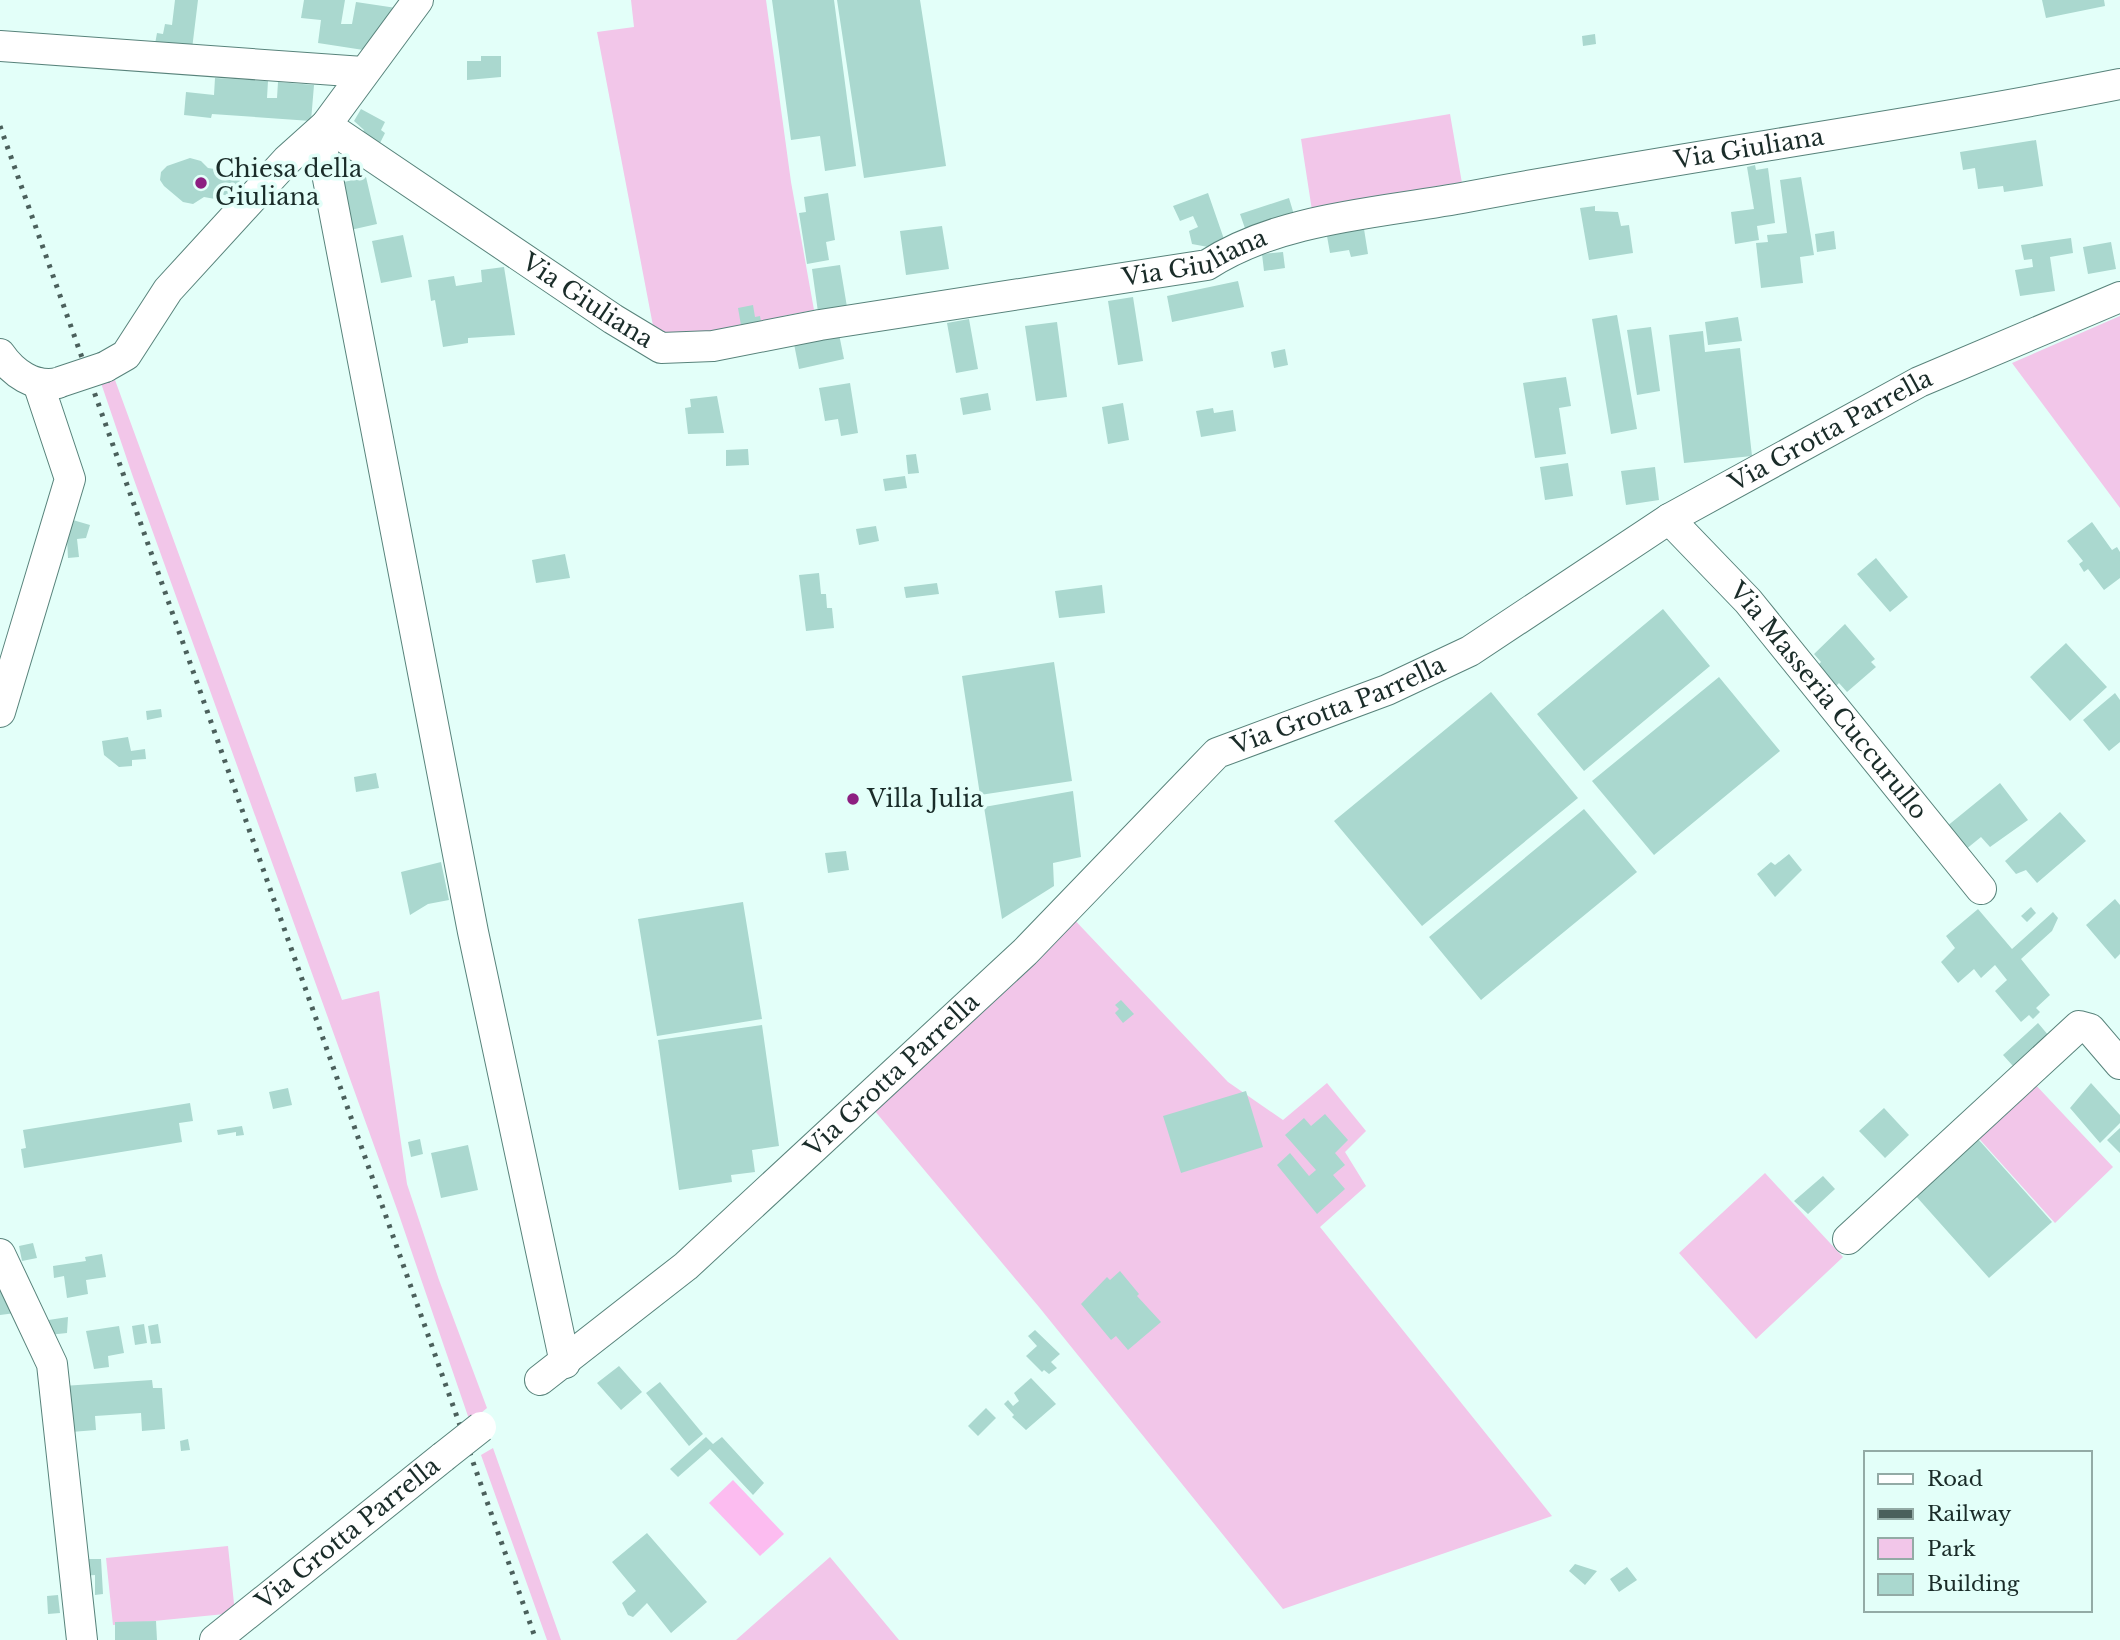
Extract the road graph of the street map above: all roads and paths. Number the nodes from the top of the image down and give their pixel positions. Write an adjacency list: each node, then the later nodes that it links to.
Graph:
1 (418, 0): 3 (street)
2 (0, 46): 3 (street)
3 (363, 72): 5 (street)
4 (2120, 83): 5 (street, Via Giuliana)
5 (322, 128): 8 (street, bridge); 15 (street)
6 (2120, 297): 9 (street, Via Grotta Parrella)
7 (0, 354): 8 (street)
8 (49, 383): 10 (street)
9 (1669, 519): 11 (street, Via Masseria Cuccurullo); 15 (street, Via Grotta Parrella)
10 (0, 712)
11 (1981, 889)
12 (2120, 1063): 13 (street)
13 (1848, 1239)
14 (0, 1254): 18 (street)
15 (565, 1363): 16 (street, Via Grotta Parrella)
16 (540, 1380)
17 (481, 1427): 19 (street, Via Grotta Parrella, bridge)
18 (82, 1640)
19 (215, 1640)

